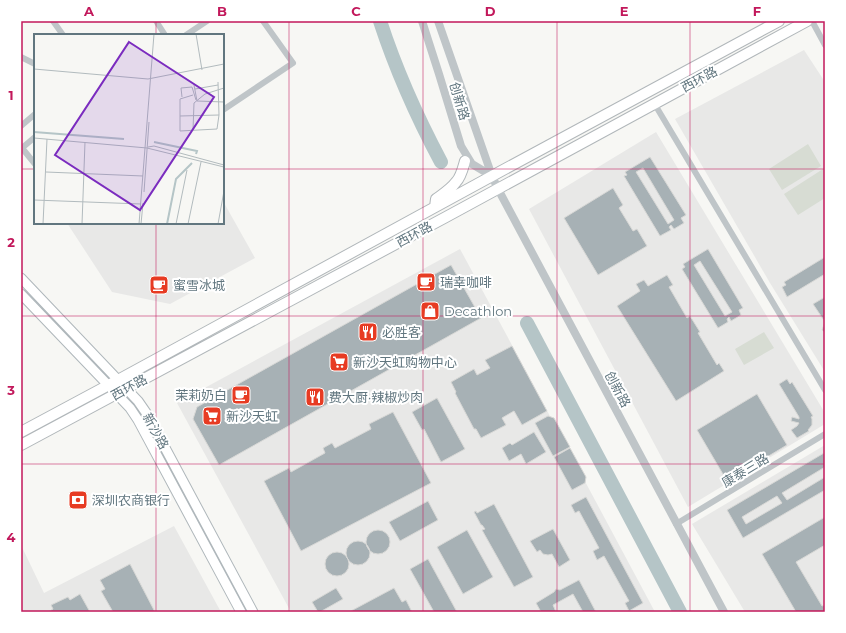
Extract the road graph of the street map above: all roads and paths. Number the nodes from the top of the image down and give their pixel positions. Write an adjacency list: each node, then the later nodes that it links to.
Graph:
1 (54, 21): 10 (street)
2 (156, 21): 11 (street)
3 (207, 21): 12 (street)
4 (263, 21): 17 (street)
5 (422, 21): 23 (street, 创新路)
6 (438, 21): 23 (street, 创新路)
7 (779, 21): 23 (main road, 西环路)
8 (807, 21): 16 (main road, 西环路)
9 (812, 21): 13 (street)
10 (62, 34)
11 (164, 34)
12 (188, 34)
13 (825, 45)
14 (21, 57): 15 (street)
15 (34, 64)
16 (654, 103): 24 (main road, 西环路); 31 (street)
17 (224, 109)
18 (34, 115): 19 (street)
19 (21, 126)
20 (34, 138): 22 (street)
21 (465, 161): 25 (main road)
22 (34, 163)
23 (492, 176): 24 (street, 创新路); 25 (main road, 西环路)
24 (498, 189): 30 (main road, 西环路); 36 (street, 创新路)
25 (435, 207): 28 (main road, 西环路)
26 (21, 278): 28 (main road, 新沙路)
27 (21, 294): 29 (main road, 新沙路)
28 (118, 380): 29 (main road, 西环路); 30 (main road, 新沙路)
29 (108, 385): 32 (main road, 新沙路); 33 (main road, 西环路)
30 (126, 388): 32 (main road, 西环路); 38 (main road, 新沙路)
31 (825, 390)
32 (116, 394): 35 (main road, 西环路); 37 (main road, 新沙路)
33 (21, 432)
34 (825, 434): 36 (street, 康泰三路)
35 (21, 445)
36 (676, 524): 39 (street, 创新路)
37 (241, 612)
38 (253, 612)
39 (724, 612)

